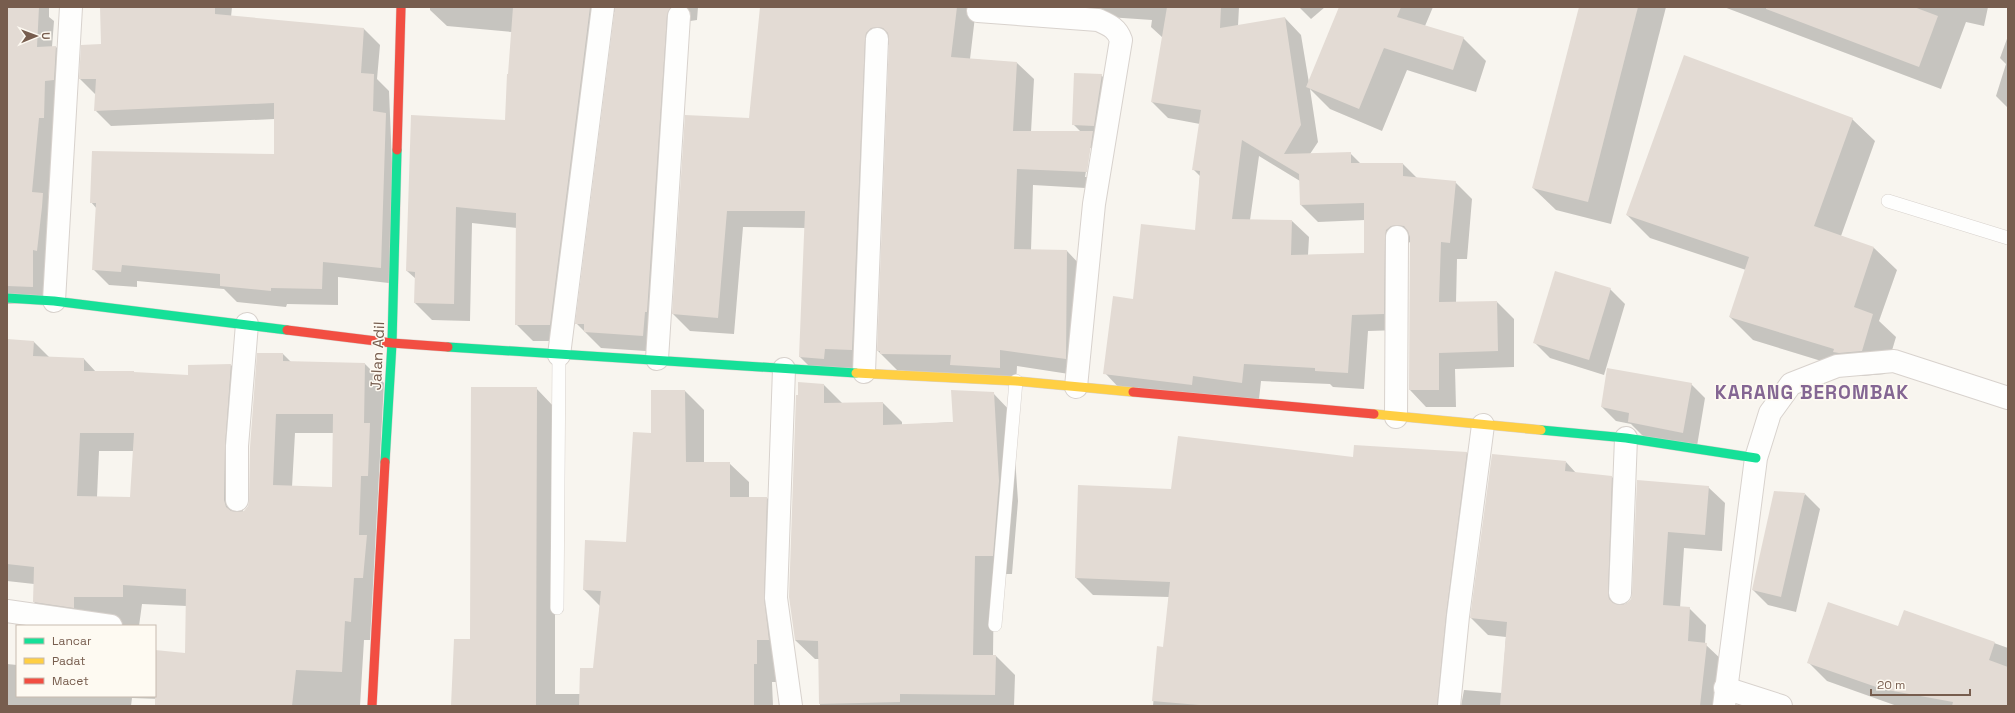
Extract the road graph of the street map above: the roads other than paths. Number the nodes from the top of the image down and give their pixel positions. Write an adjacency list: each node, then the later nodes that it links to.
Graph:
1 (71, 7): 11 (street)
2 (401, 7): 13 (street, Jalan Adil)
3 (603, 7): 14 (street)
4 (978, 11): 19 (street)
5 (680, 16): 15 (street)
6 (877, 39): 17 (street)
7 (1888, 201): 9 (lane)
8 (1397, 238): 21 (street)
9 (2008, 238)
10 (7, 298): 11 (street)
11 (54, 301): 12 (street)
12 (247, 324): 13 (street); 25 (street)
13 (392, 343): 14 (street); 32 (street, Jalan Adil)
14 (559, 355): 15 (street); 27 (lane)
15 (657, 359): 16 (street)
16 (784, 369): 17 (street); 33 (street)
17 (864, 372): 18 (street)
18 (1016, 381): 19 (street); 30 (lane)
19 (1076, 387): 21 (street)
20 (2008, 398): 24 (street)
21 (1396, 417): 22 (street)
22 (1483, 425): 23 (street); 34 (street)
23 (1626, 438): 24 (street); 26 (street)
24 (1756, 458): 31 (street)
25 (237, 500)
26 (1620, 593)
27 (557, 608)
28 (7, 611): 29 (street)
29 (104, 625)
30 (995, 625)
31 (1724, 697): 35 (street)
32 (372, 706)
33 (791, 706)
34 (1449, 706)
35 (1781, 706)

